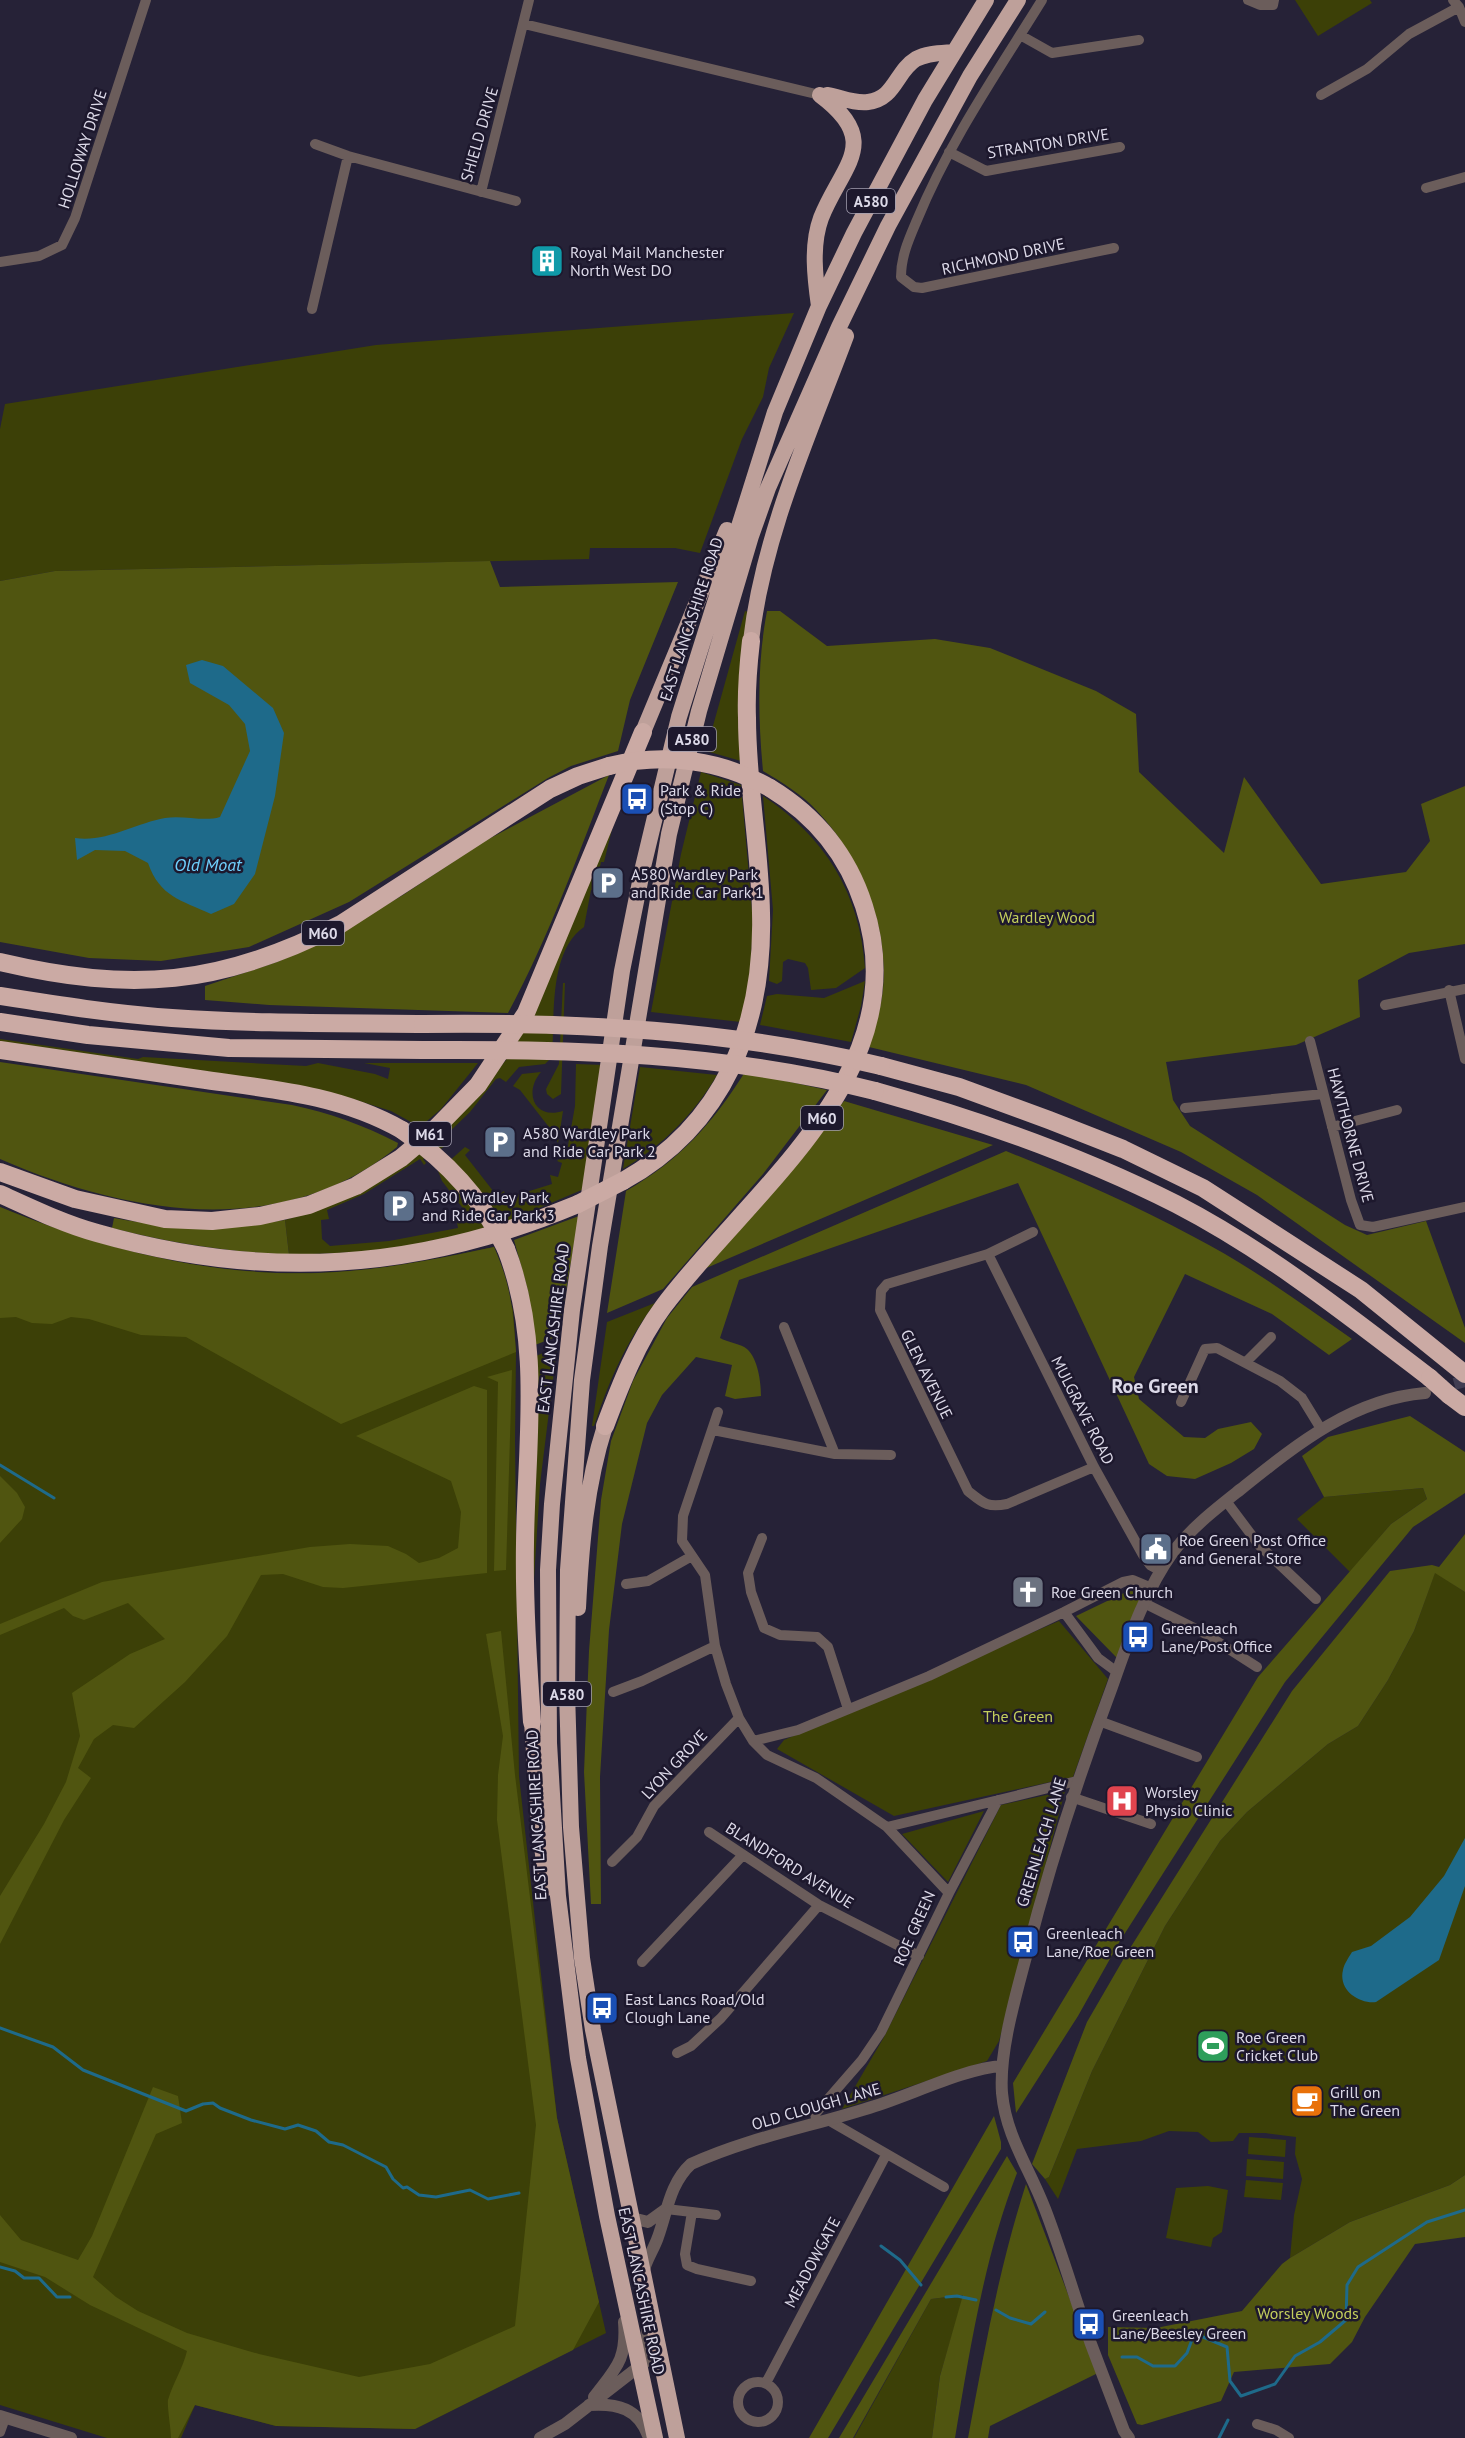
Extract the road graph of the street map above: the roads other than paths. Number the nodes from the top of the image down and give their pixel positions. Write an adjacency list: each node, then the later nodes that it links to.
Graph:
1 (146, 0): 28 (street, HOLLOWAY DRIVE)
2 (529, 0): 10 (street, SHIELD DRIVE)
3 (986, 0): 13 (highway, EAST LANCASHIRE ROAD / A580)
4 (1018, 0): 14 (highway, EAST LANCASHIRE ROAD / A580)
5 (1042, 0): 11 (street)
6 (1248, 0): 7 (street)
7 (1274, 0)
8 (1456, 4): 9 (street); 17 (street)
9 (1465, 22)
10 (524, 24): 16 (street); 24 (street, SHIELD DRIVE)
11 (1020, 35): 12 (street); 15 (street)
12 (1139, 40)
13 (953, 52): 16 (highway); 29 (highway, EAST LANCASHIRE ROAD / A580)
14 (970, 76): 15 (street); 26 (highway, EAST LANCASHIRE ROAD / A580)
15 (989, 87): 20 (street)
16 (820, 95): 29 (highway)
17 (1321, 95)
18 (315, 144): 21 (street, SHIELD DRIVE)
19 (1120, 147): 20 (street, STRANTON DRIVE)
20 (949, 152): 27 (street, RICHMOND DRIVE)
21 (348, 156): 24 (street, SHIELD DRIVE); 30 (street)
22 (1465, 177): 23 (street)
23 (1426, 188)
24 (481, 192): 25 (street)
25 (516, 201)
26 (888, 226): 32 (highway, A580); 87 (highway, EAST LANCASHIRE ROAD / A580)
27 (1114, 248)
28 (0, 262)
29 (819, 306): 31 (highway, EAST LANCASHIRE ROAD / A580)
30 (312, 309)
31 (775, 412): 33 (highway, A580); 35 (highway, EAST LANCASHIRE ROAD / A580)
32 (751, 641): 50 (highway, bridge)
33 (670, 672): 34 (highway, A580); 35 (highway)
34 (643, 732): 49 (highway, M61)
35 (671, 748): 99 (highway, EAST LANCASHIRE ROAD / A580)
36 (0, 962): 62 (highway, M60, bridge)
37 (1465, 988): 38 (street)
38 (1449, 990): 40 (street); 44 (street)
39 (0, 996): 57 (highway, bridge)
40 (1385, 1005)
41 (0, 1022): 58 (highway, M60, bridge)
42 (1310, 1041): 45 (street, HAWTHORNE DRIVE)
43 (0, 1050): 84 (highway, bridge)
44 (1465, 1059)
45 (1323, 1094): 46 (street); 48 (street, HAWTHORNE DRIVE)
46 (1185, 1108)
47 (1397, 1110): 48 (street)
48 (1332, 1127): 51 (street, HAWTHORNE DRIVE)
49 (0, 1172)
50 (0, 1194)
51 (1465, 1207)
52 (1033, 1232): 53 (street, GLEN AVENUE)
53 (988, 1254): 67 (street, MULGRAVE ROAD); 67 (street, GLEN AVENUE)
54 (784, 1327): 65 (street)
55 (1271, 1337): 56 (street)
56 (1246, 1362): 59 (street); 64 (street)
57 (1462, 1372)
58 (1428, 1386): 60 (highway, M60, bridge); 64 (street, GREENLEACH LANE)
59 (1181, 1402)
60 (1465, 1407)
61 (718, 1412): 63 (street, ROE GREEN)
62 (605, 1426): 87 (highway)
63 (712, 1430): 65 (street); 70 (street, ROE GREEN)
64 (1321, 1430): 68 (street, GREENLEACH LANE)
65 (835, 1454): 66 (street)
66 (891, 1455)
67 (1094, 1467): 71 (street, MULGRAVE ROAD)
68 (1226, 1502): 71 (street, GREENLEACH LANE); 74 (street)
69 (762, 1538): 81 (street)
70 (692, 1556): 72 (street); 77 (street, ROE GREEN)
71 (1161, 1571): 73 (street, GREENLEACH LANE)
72 (626, 1584)
73 (1152, 1588): 75 (street, GREENLEACH LANE); 76 (street)
74 (1316, 1599)
75 (1144, 1604): 78 (street); 79 (street, GREENLEACH LANE)
76 (1064, 1612): 79 (street); 81 (street)
77 (715, 1646): 80 (street); 82 (street, ROE GREEN)
78 (1257, 1667)
79 (1117, 1672): 83 (street, GREENLEACH LANE)
80 (613, 1692)
81 (848, 1709): 85 (street)
82 (739, 1718): 85 (street, ROE GREEN); 95 (street, LYON GROVE)
83 (1099, 1721): 86 (street); 88 (street, GREENLEACH LANE)
84 (532, 1722): 99 (highway)
85 (753, 1741): 92 (street, ROE GREEN)
86 (1197, 1757)
87 (568, 1763): 108 (highway, EAST LANCASHIRE ROAD / A580)
88 (1077, 1781): 89 (street, GREENLEACH LANE); 90 (street)
89 (1071, 1797): 91 (street); 102 (street, GREENLEACH LANE)
90 (998, 1800): 92 (street); 96 (street)
91 (1151, 1824)
92 (887, 1827): 96 (street, ROE GREEN)
93 (710, 1832): 94 (street, BLANDFORD AVENUE)
94 (742, 1856): 97 (street, BLANDFORD AVENUE); 100 (street)
95 (612, 1862)
96 (950, 1893): 98 (street, ROE GREEN)
97 (819, 1905): 98 (street, BLANDFORD AVENUE); 101 (street)
98 (919, 1956): 103 (street, ROE GREEN)
99 (565, 1962): 112 (highway, EAST LANCASHIRE ROAD / A580)
100 (642, 1962)
101 (677, 2053)
102 (1002, 2066): 103 (street, OLD CLOUGH LANE); 119 (street, GREENLEACH LANE)
103 (822, 2122): 104 (street); 106 (street, OLD CLOUGH LANE)
104 (886, 2155): 105 (street); 114 (street, MEADOWGATE)
105 (944, 2187)
106 (666, 2209): 107 (street); 108 (street); 110 (street, OLD CLOUGH LANE)
107 (692, 2212): 109 (street); 111 (street)
108 (630, 2213): 110 (highway, EAST LANCASHIRE ROAD / A580)
109 (716, 2215)
110 (643, 2270): 113 (street, OLD CLOUGH LANE); 124 (highway, EAST LANCASHIRE ROAD / A580)
111 (751, 2281)
112 (622, 2286): 113 (highway, EAST LANCASHIRE ROAD / A580); 115 (street)
113 (640, 2367): 115 (street); 123 (highway, EAST LANCASHIRE ROAD / A580)
114 (766, 2384)
115 (588, 2405): 121 (street); 122 (street)
116 (2, 2417): 118 (street); 120 (street)
117 (1257, 2424): 125 (street)
118 (0, 2432)
119 (1124, 2436)
120 (71, 2438)
121 (540, 2438)
122 (649, 2438)
123 (655, 2438)
124 (677, 2438)
125 (1289, 2438)

